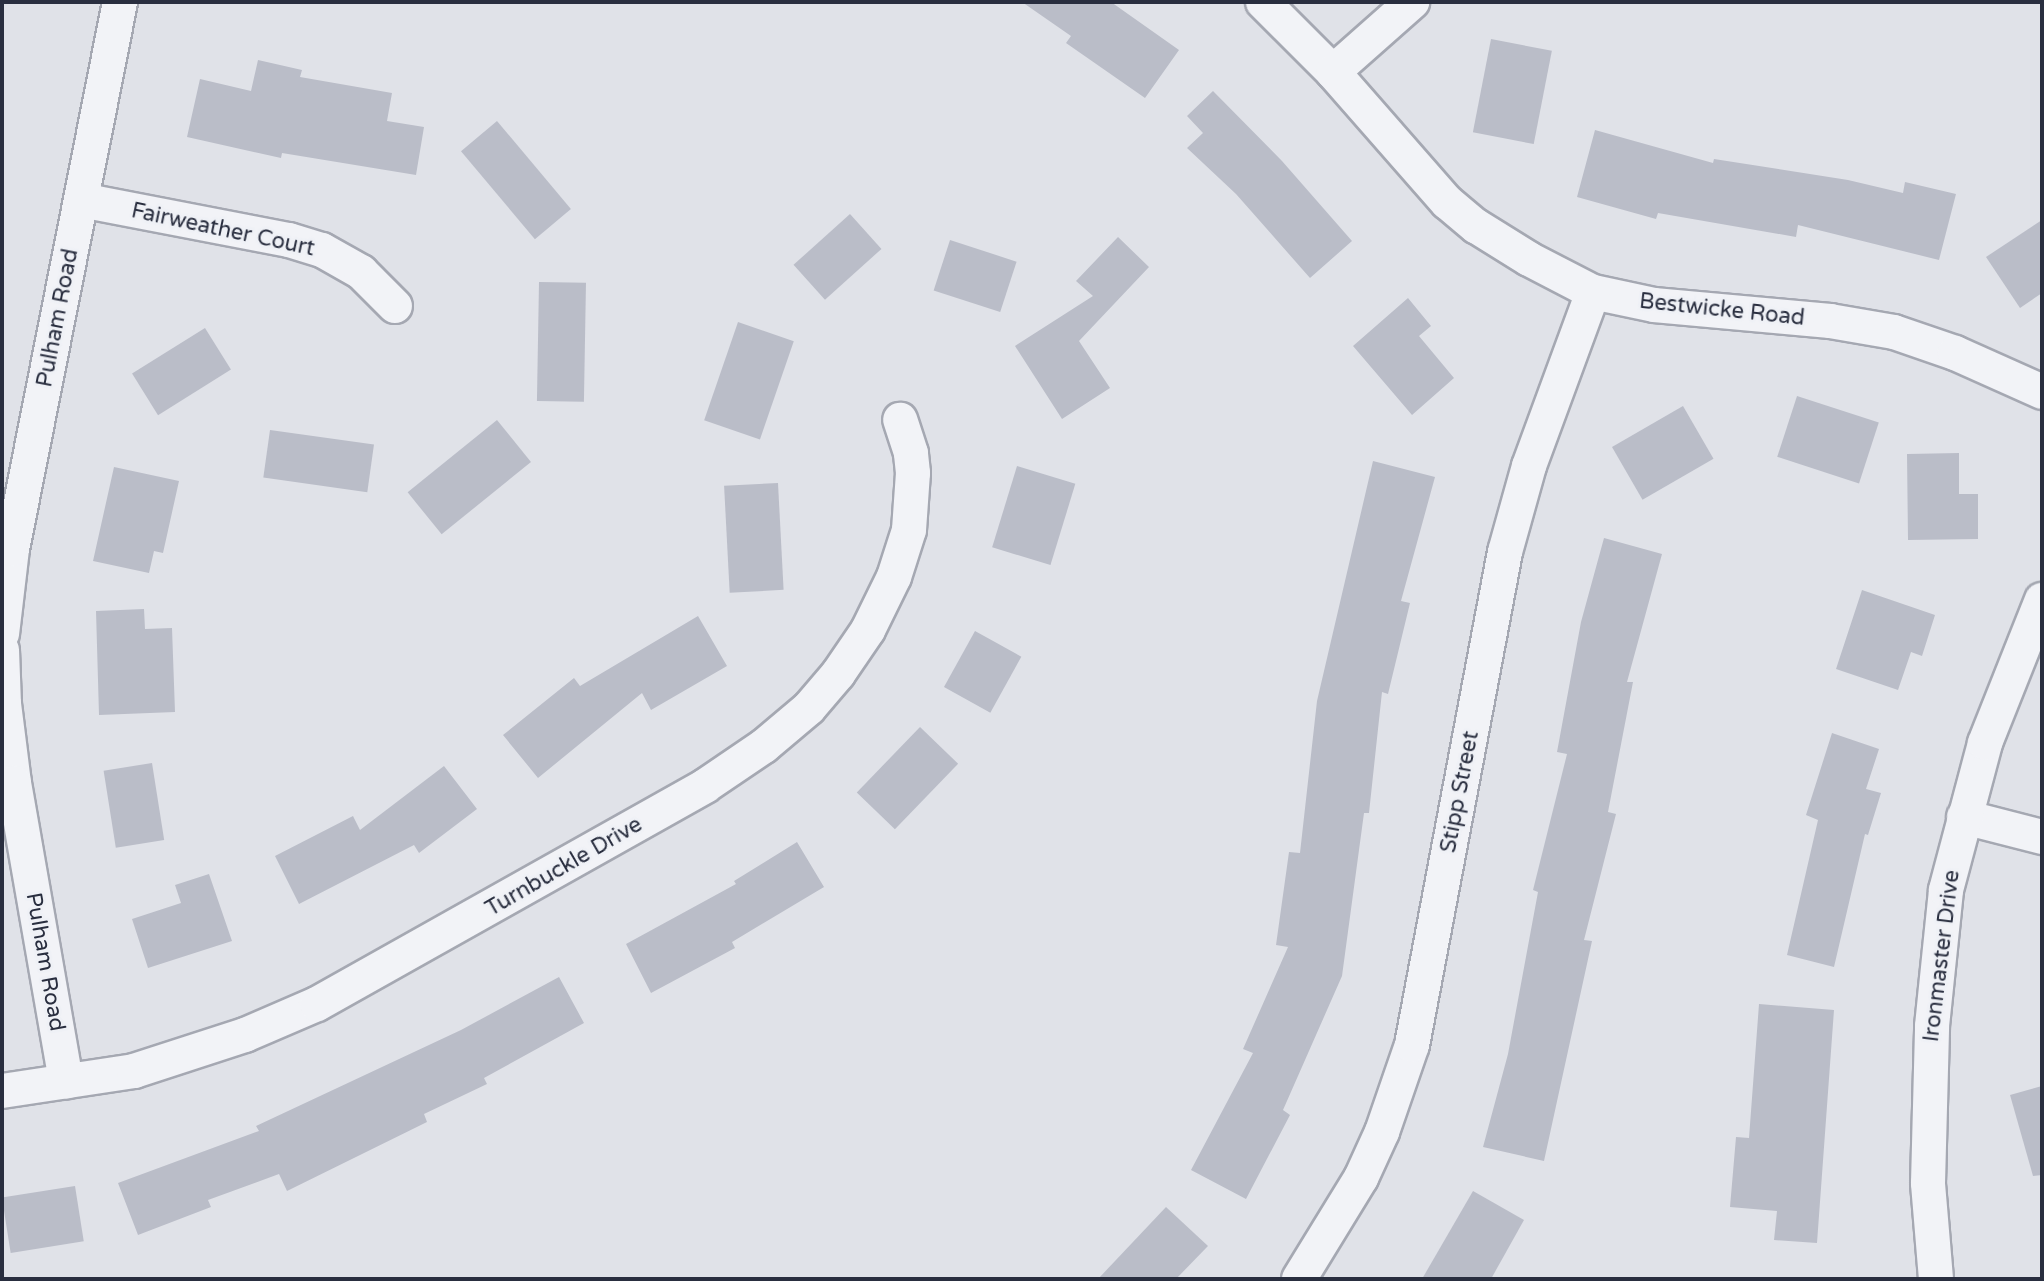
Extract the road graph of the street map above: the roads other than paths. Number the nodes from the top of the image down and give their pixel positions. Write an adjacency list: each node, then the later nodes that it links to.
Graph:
1 (120, 2): 5 (street, Pulham Road)
2 (1263, 2): 4 (street, Bestwicke Road)
3 (1412, 2): 4 (street)
4 (1333, 72): 6 (street, Bestwicke Road)
5 (81, 200): 7 (street, Fairweather Court); 11 (street, Pulham Road)
6 (1593, 292): 8 (street, Bestwicke Road); 17 (street, Stipp Street)
7 (395, 306)
8 (2042, 392)
9 (900, 420): 15 (street, Turnbuckle Drive)
10 (2042, 600): 13 (street, Ironmaster Drive)
11 (2, 634)
12 (2, 650): 15 (street, Pulham Road)
13 (1964, 817): 14 (street); 18 (street, Ironmaster Drive)
14 (2042, 837)
15 (66, 1082): 16 (street, Turnbuckle Drive)
16 (2, 1091)
17 (1299, 1279)
18 (1936, 1279)

